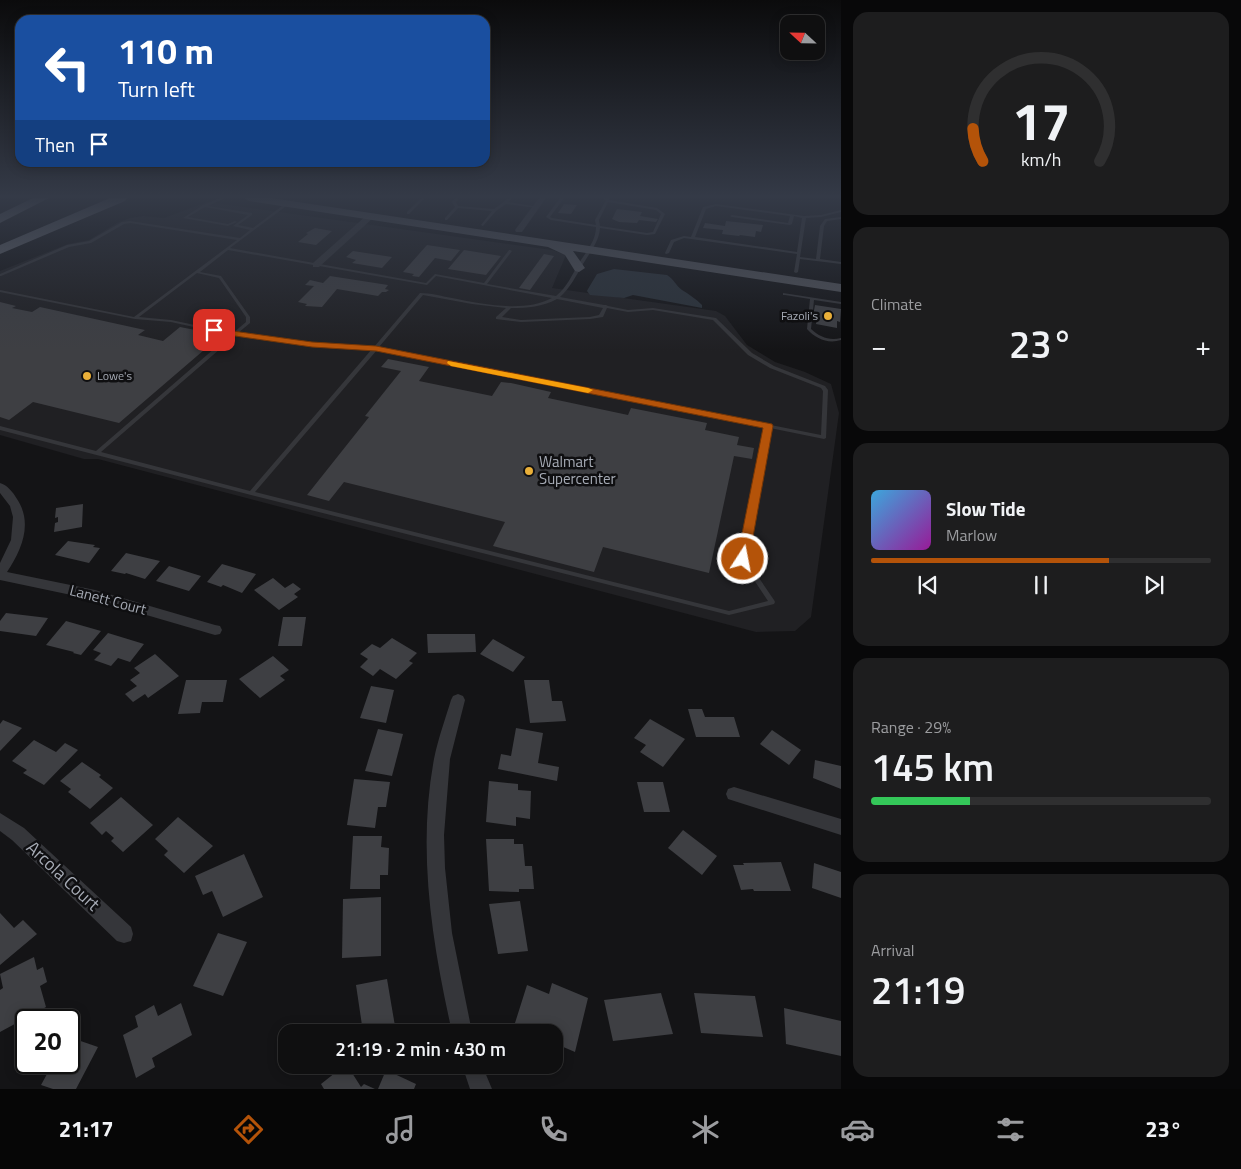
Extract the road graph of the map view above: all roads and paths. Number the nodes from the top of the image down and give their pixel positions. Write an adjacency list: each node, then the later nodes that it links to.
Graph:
1 (61, 249): 21 (lane)
2 (226, 249): 17 (lane); 19 (lane)
3 (334, 249): 17 (street)
4 (557, 249): 18 (main road)
5 (590, 249): 18 (lane)
6 (614, 249): 24 (main road)
7 (628, 249): 13 (main road)
8 (669, 249): 13 (lane)
9 (763, 249): 14 (lane)
10 (800, 249): 14 (lane)
11 (819, 249): 15 (lane)
12 (510, 251): 23 (lane)
13 (667, 253): 20 (main road)
14 (799, 255): 15 (lane); 20 (lane)
15 (818, 260): 16 (lane)
16 (841, 263)
17 (316, 265): 23 (lane)
18 (578, 268): 27 (lane)
19 (196, 272): 32 (lane); 33 (lane)
20 (796, 272): 22 (main road)
21 (0, 275)
22 (841, 279)
23 (485, 284): 27 (lane)
24 (841, 288)
25 (0, 291): 32 (lane)
26 (785, 294): 28 (lane)
27 (558, 297): 30 (lane); 31 (lane)
28 (812, 298): 29 (lane); 34 (lane)
29 (841, 303)
30 (606, 306): 31 (lane); 36 (lane)
31 (509, 308): 35 (lane)
32 (135, 318): 33 (lane)
33 (233, 334): 35 (lane); 38 (lane)
34 (841, 338)
35 (376, 348): 36 (lane); 40 (lane)
36 (768, 426): 40 (lane)
37 (0, 428): 38 (lane)
38 (98, 452): 40 (lane)
39 (0, 487): 41 (street)
40 (252, 493)
41 (0, 574): 42 (street, Lanett Court)
42 (215, 630)
43 (458, 700): 48 (street)
44 (734, 794): 46 (street)
45 (0, 821): 47 (street, Arcola Court)
46 (841, 827)
47 (124, 934)
48 (460, 1024)
49 (475, 1074): 50 (street)
50 (480, 1089)

